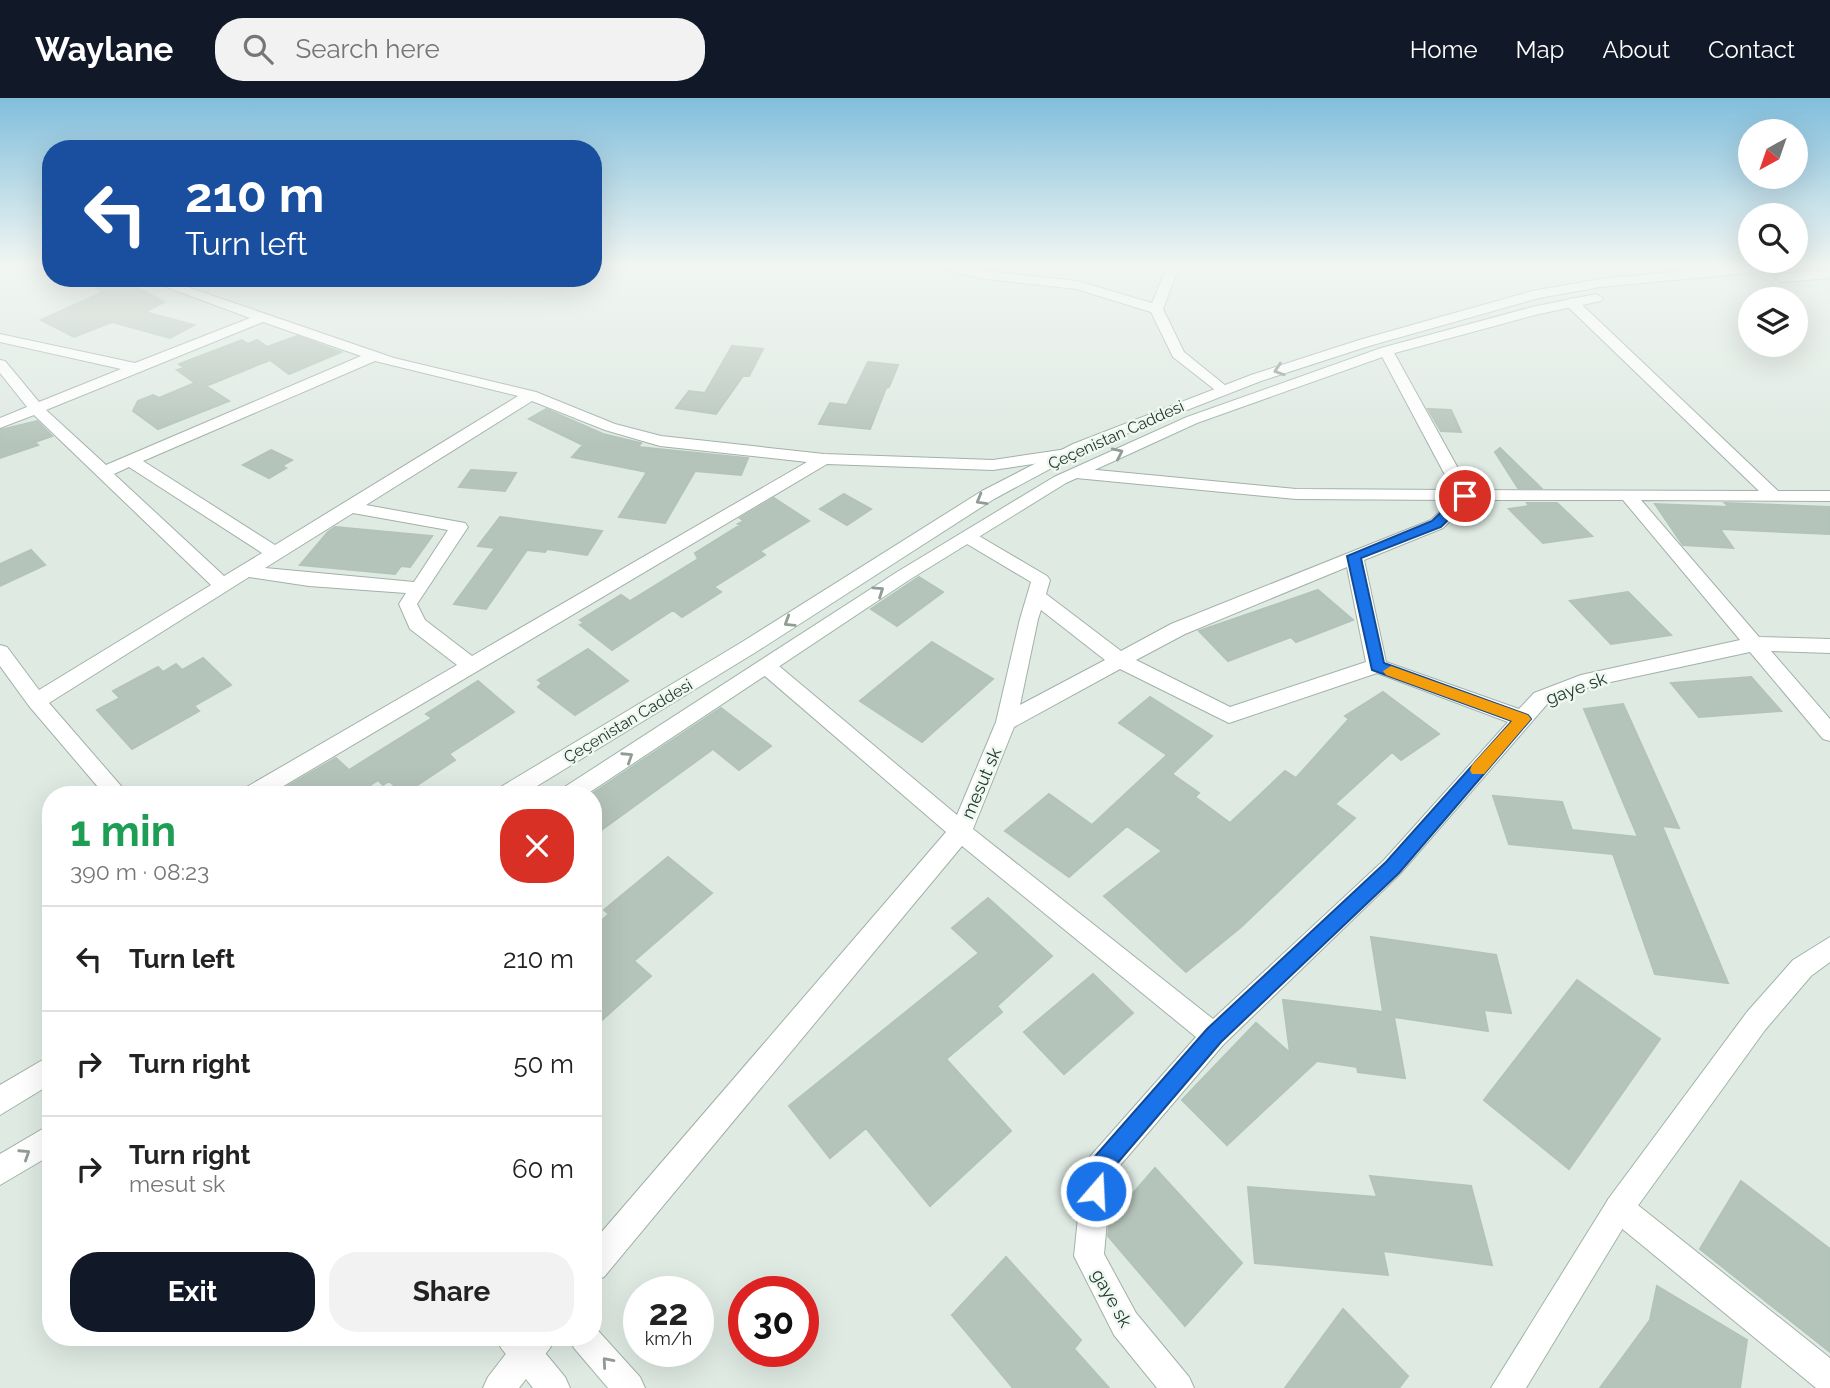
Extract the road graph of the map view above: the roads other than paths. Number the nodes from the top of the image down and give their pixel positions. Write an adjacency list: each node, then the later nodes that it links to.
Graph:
1 (245, 324): 11 (street)
2 (283, 324): 9 (street)
3 (1163, 324): 12 (street)
4 (1423, 324): 12 (street, Çeçenistan Caddesi, one-way to 12)
5 (1488, 324): 8 (street, Çeçenistan Caddesi)
6 (1594, 324): 23 (street)
7 (0, 338): 11 (street)
8 (1387, 351): 21 (street, Çeçenistan Caddesi, one-way to 8); 24 (street)
9 (374, 356): 13 (street); 18 (street)
10 (0, 364): 14 (street)
11 (136, 368): 14 (street)
12 (1224, 390): 16 (street, Çeçenistan Caddesi)
13 (531, 396): 17 (street); 27 (street)
14 (36, 408): 15 (street); 20 (street)
15 (0, 423)
16 (1067, 454): 19 (street); 22 (street, Çeçenistan Caddesi)
17 (824, 459): 19 (street); 39 (street)
18 (131, 461): 20 (street); 29 (street)
19 (993, 465): 22 (street)
20 (102, 473): 32 (street)
21 (1076, 473): 24 (street); 28 (street, Çeçenistan Caddesi)
22 (1011, 483): 48 (street, Çeçenistan Caddesi, one-way to 48)
23 (1772, 494): 25 (street); 26 (street)
24 (1465, 496): 25 (street); 30 (street)
25 (1628, 496): 35 (street)
26 (1830, 496)
27 (350, 507): 29 (street); 33 (street)
28 (968, 537): 34 (street); 40 (street, Çeçenistan Caddesi, one-way to 28)
29 (275, 553): 31 (street)
30 (1354, 556): 38 (street); 41 (street)
31 (245, 571): 32 (street); 33 (street)
32 (222, 585): 42 (street)
33 (419, 588): 39 (street)
34 (1036, 596): 38 (street); 44 (street, mesut sk)
35 (1754, 644): 36 (street, gaye sk); 43 (street, gaye sk); 45 (street)
36 (1830, 646)
37 (0, 653): 42 (street)
38 (1120, 661): 41 (street); 44 (street)
39 (471, 666): 47 (street)
40 (766, 666): 49 (street, Çeçenistan Caddesi, one-way to 40); 50 (street)
41 (1377, 666): 43 (street)
42 (36, 701): 46 (street)
43 (1523, 719): 52 (street, gaye sk)
44 (1006, 722): 50 (street, mesut sk)
45 (1830, 733)
46 (110, 786)
47 (267, 786)
48 (520, 786)
49 (583, 786)
50 (961, 832): 52 (street); 58 (street, mesut sk)
51 (1830, 948): 57 (street)
52 (1214, 1036): 66 (street, gaye sk)
53 (42, 1074): 54 (street)
54 (0, 1101)
55 (42, 1144): 56 (street, one-way to 55)
56 (0, 1171)
57 (1619, 1208): 62 (street); 67 (street)
58 (602, 1255)
59 (524, 1346): 63 (street)
60 (528, 1346): 64 (street)
61 (593, 1346): 65 (street, one-way to 61)
62 (1830, 1378)
63 (499, 1388)
64 (554, 1388)
65 (629, 1388)
66 (1178, 1388)
67 (1507, 1388)

